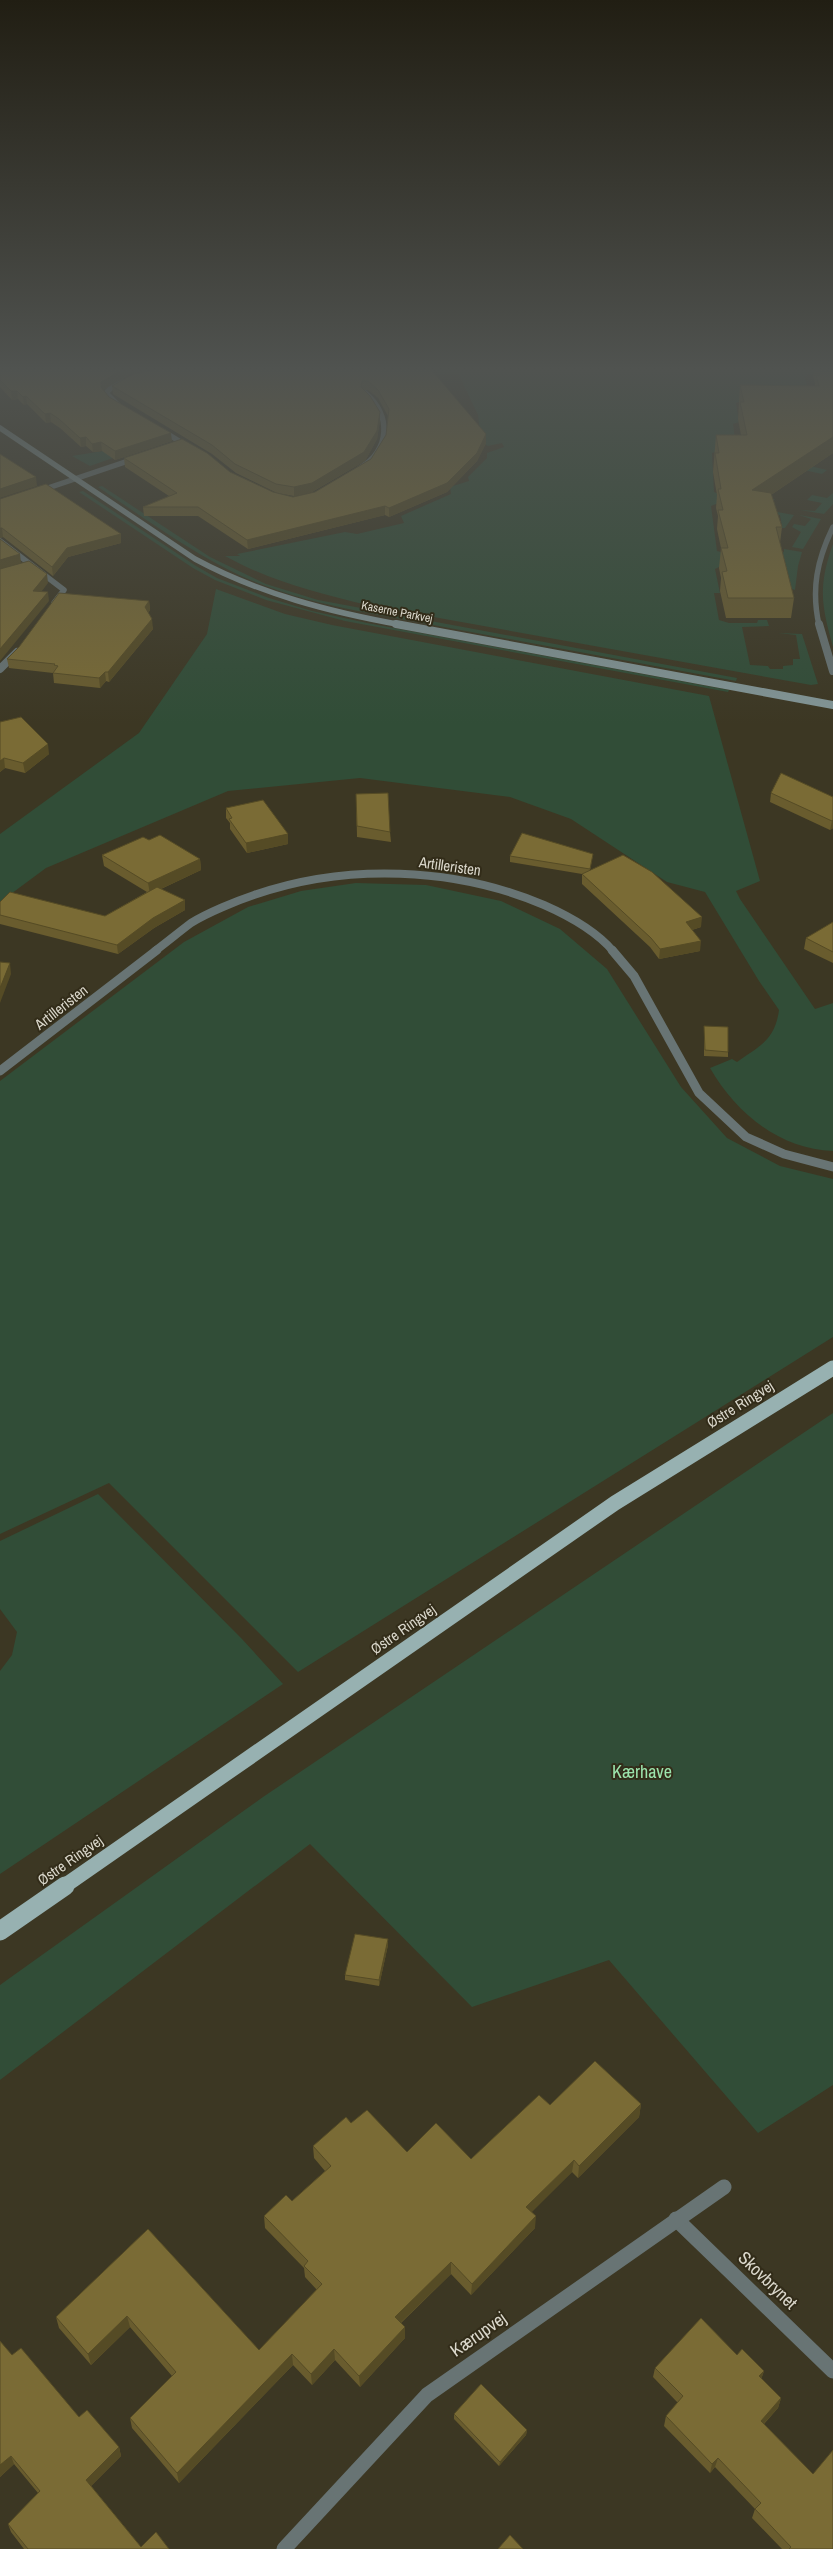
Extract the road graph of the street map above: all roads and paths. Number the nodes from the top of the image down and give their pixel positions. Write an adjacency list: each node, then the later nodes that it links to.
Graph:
1 (52, 486): 3 (street)
2 (88, 486): 12 (street, Kaserne Parkvej)
3 (28, 494)
4 (833, 527): 11 (street)
5 (0, 541): 6 (street)
6 (32, 565): 7 (street); 8 (street)
7 (24, 568)
8 (46, 614)
9 (22, 645): 10 (street)
10 (0, 669)
11 (833, 671)
12 (833, 705)
13 (0, 1072): 14 (street, Artilleristen)
14 (833, 1167)
15 (833, 1368): 16 (main road, Østre Ringvej)
16 (0, 1931)
17 (724, 2187): 18 (street, Kærupvej)
18 (676, 2219): 19 (street, Skovbrynet); 20 (street, Kærupvej)
19 (833, 2371)
20 (284, 2549)

